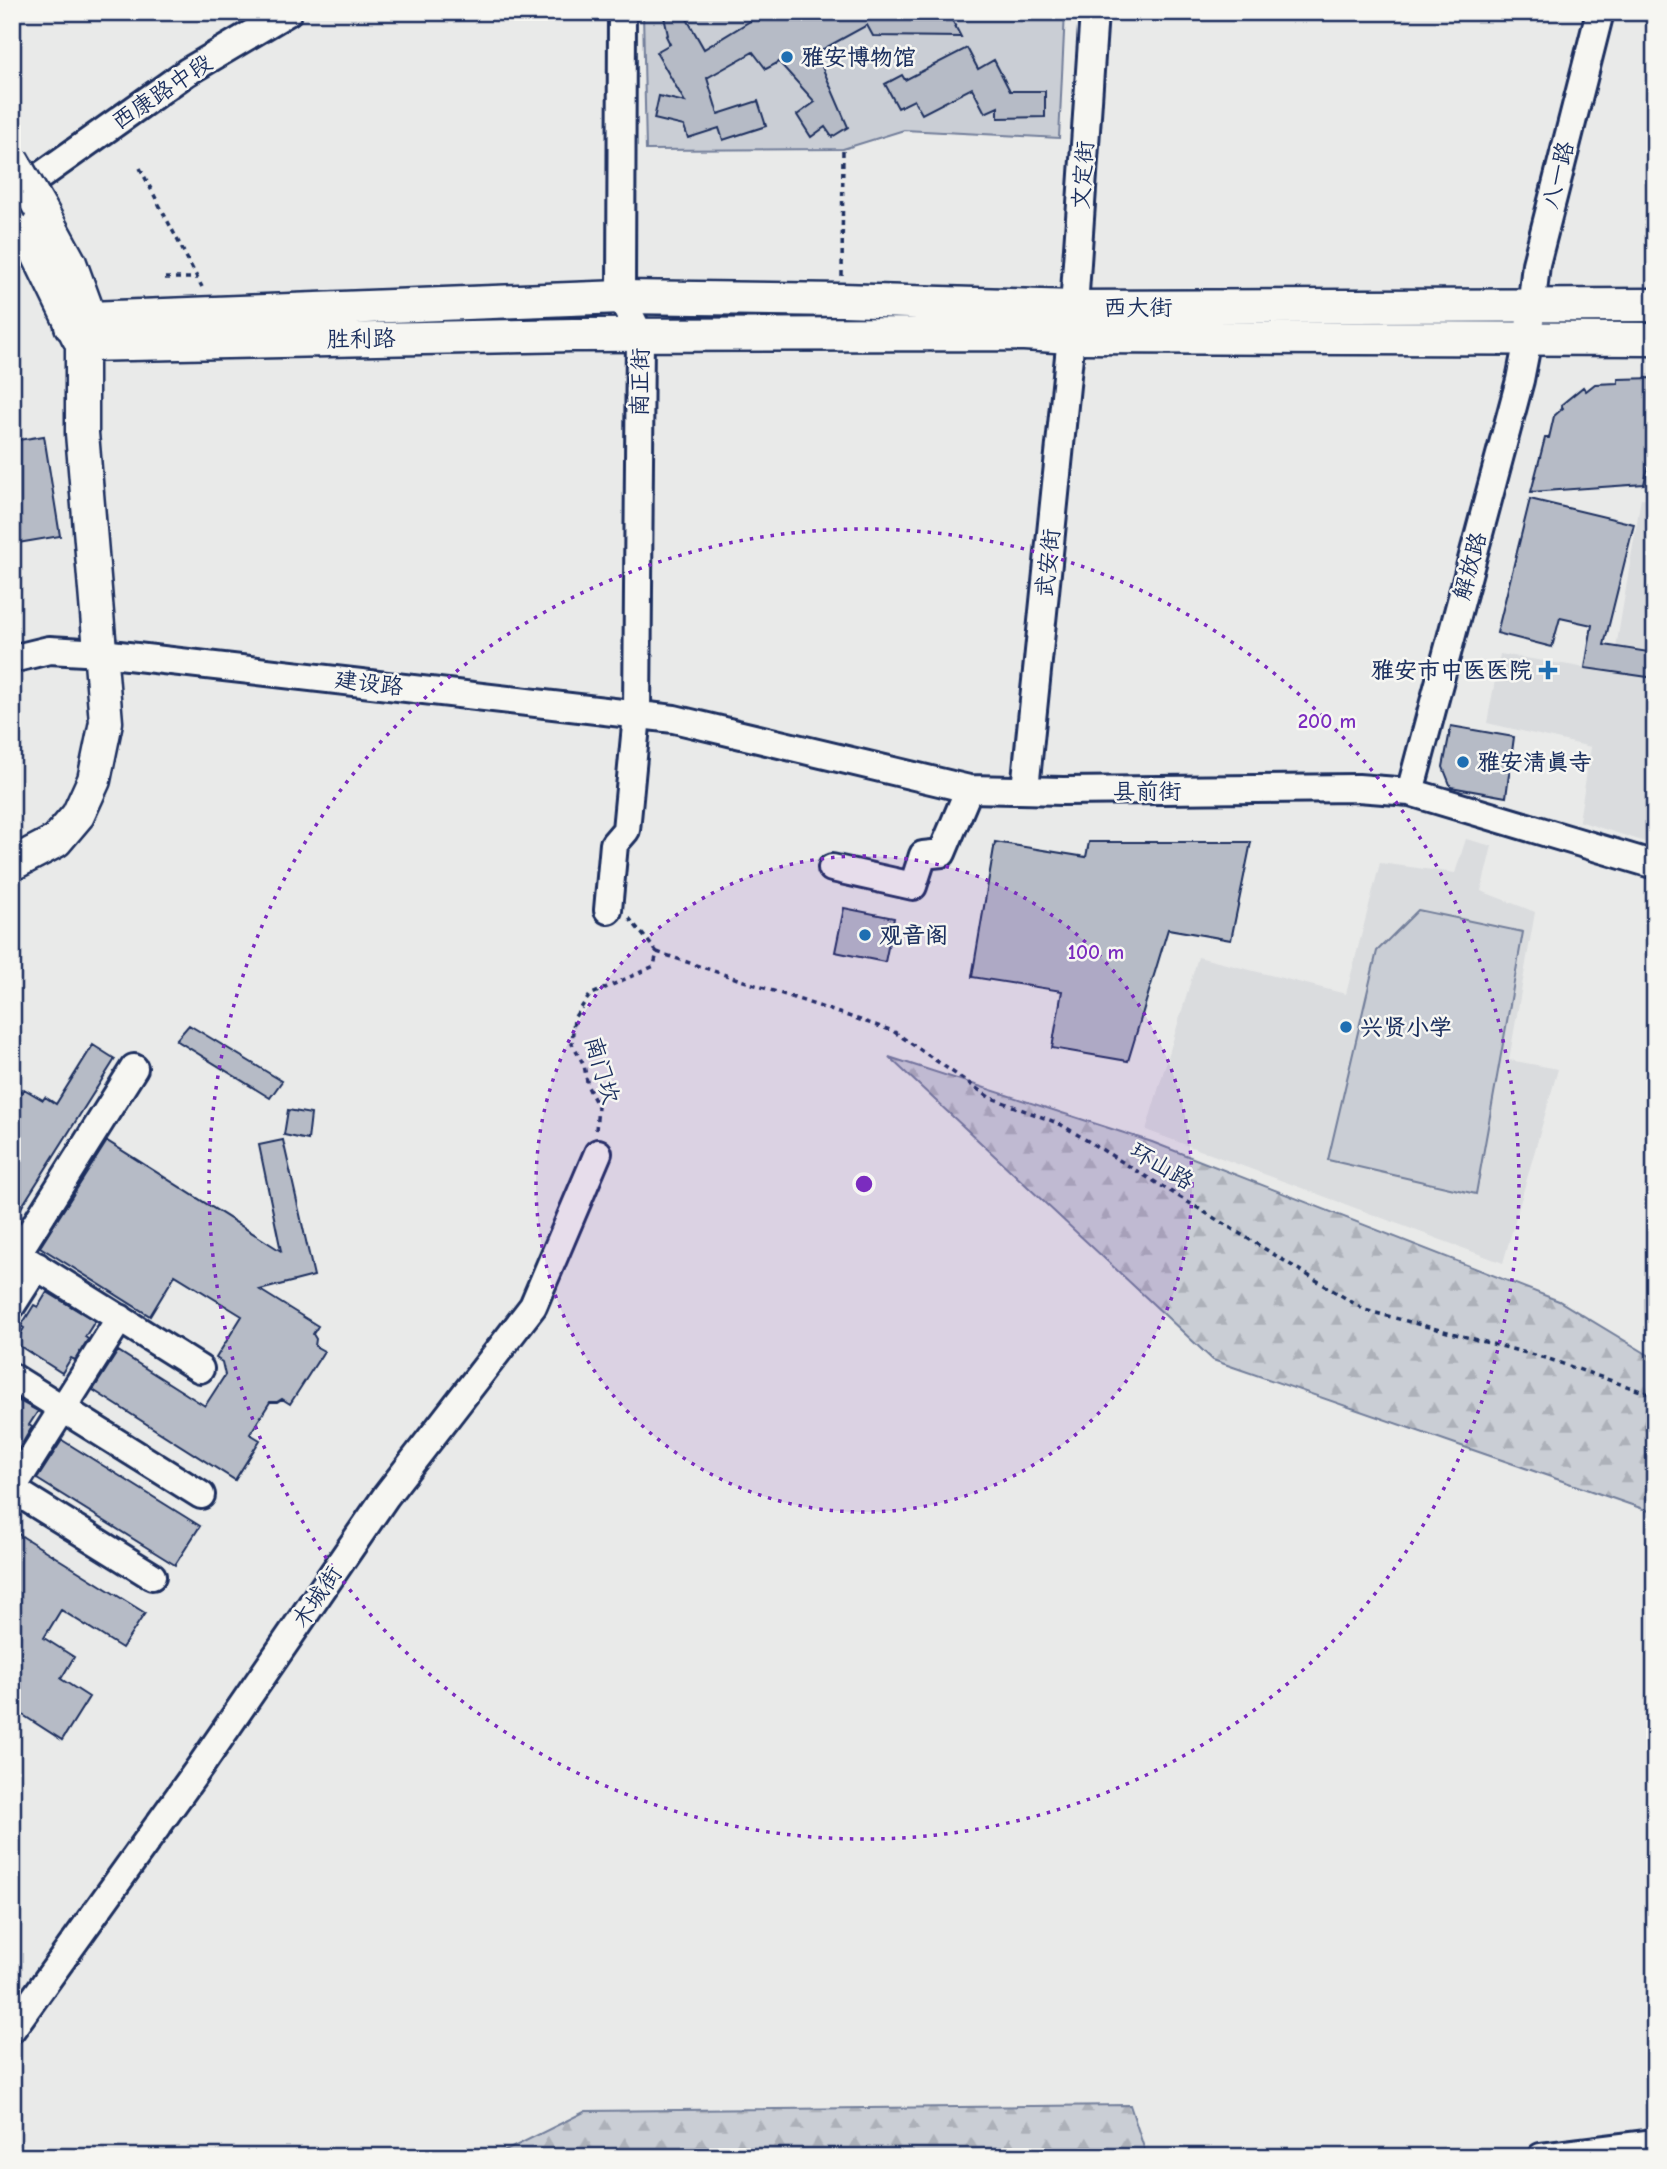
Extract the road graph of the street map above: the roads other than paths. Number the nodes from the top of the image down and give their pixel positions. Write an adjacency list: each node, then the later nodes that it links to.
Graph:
1 (288, 12): 6 (street, 西康路中段)
2 (622, 12): 7 (street, 南正街)
3 (1094, 12): 10 (street, 文定街)
4 (1600, 12): 9 (street, 八一路)
5 (12, 160): 6 (main road, bridge)
6 (25, 199): 11 (main road)
7 (621, 297): 10 (main road, 西大街); 11 (main road, 胜利路); 12 (street, 南正街)
8 (1655, 305): 9 (main road, 西大街)
9 (1531, 307): 10 (main road, 西大街); 13 (street, 八一路)
10 (1072, 322): 12 (main road, 西大街); 13 (main road, 西大街); 19 (street, 武安街)
11 (81, 329): 12 (main road, 胜利路); 15 (main road)
12 (640, 335): 17 (street, 南正街)
13 (1528, 339): 14 (main road, 西大街); 20 (street, 解放路)
14 (1655, 339)
15 (102, 653): 16 (street, 建设路); 17 (street, 建设路); 21 (main road)
16 (12, 659)
17 (637, 715): 18 (street, 县前街); 24 (street, 南正街)
18 (969, 789): 19 (street, 县前街); 23 (street)
19 (1025, 789): 20 (street, 县前街)
20 (1410, 792): 22 (street, 县前街)
21 (12, 864)
22 (1655, 865)
23 (832, 868)
24 (615, 910)
25 (134, 1068): 27 (street)
26 (598, 1153): 36 (street, 木城街)
27 (22, 1257): 28 (street); 29 (street)
28 (12, 1305)
29 (120, 1318): 30 (street); 32 (street)
30 (201, 1369)
31 (12, 1377): 32 (street)
32 (63, 1409): 33 (street); 34 (street)
33 (12, 1489): 35 (street)
34 (201, 1495)
35 (152, 1576)
36 (12, 2029)
37 (1655, 2143): 38 (street)
38 (1553, 2156)

